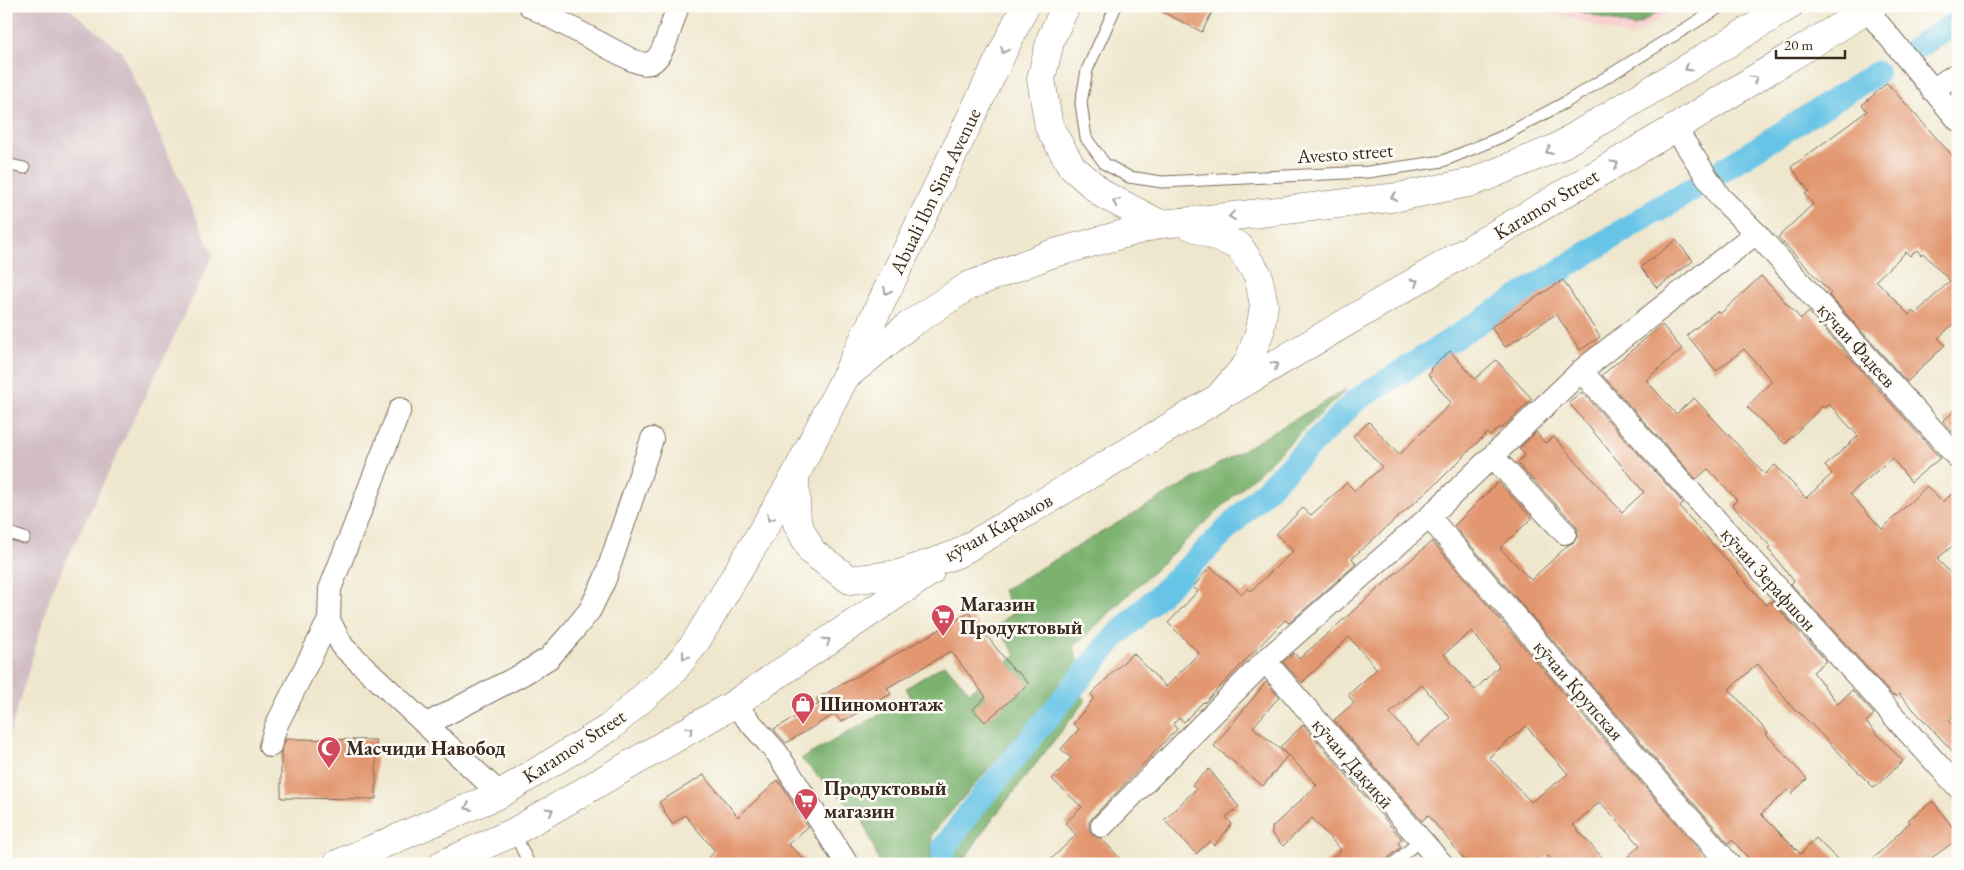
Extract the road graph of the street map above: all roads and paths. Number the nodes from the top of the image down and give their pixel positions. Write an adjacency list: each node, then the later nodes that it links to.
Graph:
1 (530, 6): 2 (street)
2 (678, 6)
3 (1026, 6): 18 (main road, Abuali Ibn Sina Avenue, one-way to 18)
4 (1066, 6): 15 (main road, one-way to 4)
5 (1116, 6): 6 (lane, Avesto street)
6 (1722, 6)
7 (1790, 6): 15 (main road, one-way to 15)
8 (1870, 8): 10 (street); 12 (main road, Karamov Street, one-way to 8)
9 (1958, 73): 10 (street)
10 (1932, 90): 11 (street)
11 (1958, 120)
12 (1675, 128): 16 (street, кӯчаи Фадеев); 19 (main road, Karamov Street, one-way to 12)
13 (6, 164): 14 (lane)
14 (24, 168)
15 (1171, 223): 18 (main road, кӯчаи Карамов); 19 (main road, кӯчаи Карамов)
16 (1756, 233): 17 (street); 23 (street, кӯчаи Фадеев)
17 (1581, 371): 22 (street); 35 (street, кӯчаи Зерафшон)
18 (845, 377): 24 (main road, кӯчаи Карамов)
19 (1218, 398): 29 (main road, кӯчаи Карамов)
20 (400, 409): 30 (street)
21 (652, 439): 33 (street)
22 (1493, 457): 25 (street); 27 (street)
23 (1958, 458)
24 (795, 476): 29 (main road, кӯчаи Карамов); 36 (main road, Karamov Street, one-way to 36)
25 (1429, 517): 31 (street); 46 (street, кӯчаи Крупская)
26 (6, 532): 28 (lane)
27 (1565, 533)
28 (24, 538)
29 (957, 554): 32 (main road, Karamov Street, one-way to 29)
30 (329, 620): 33 (street); 34 (street)
31 (1265, 661): 37 (street); 39 (street, кӯчаи Дақиқӣ)
32 (734, 704): 38 (main road, Karamov Street, one-way to 32); 43 (street)
33 (427, 724): 36 (street)
34 (270, 746)
35 (1958, 787)
36 (500, 794): 40 (main road, Karamov Street, one-way to 40)
37 (1102, 826)
38 (514, 832): 41 (main road, Karamov Street); 42 (lane)
39 (1420, 840): 44 (lane); 45 (street, кӯчаи Дақиқӣ)
40 (337, 864)
41 (443, 864)
42 (529, 864)
43 (847, 864)
44 (1394, 864)
45 (1442, 864)
46 (1729, 864)

